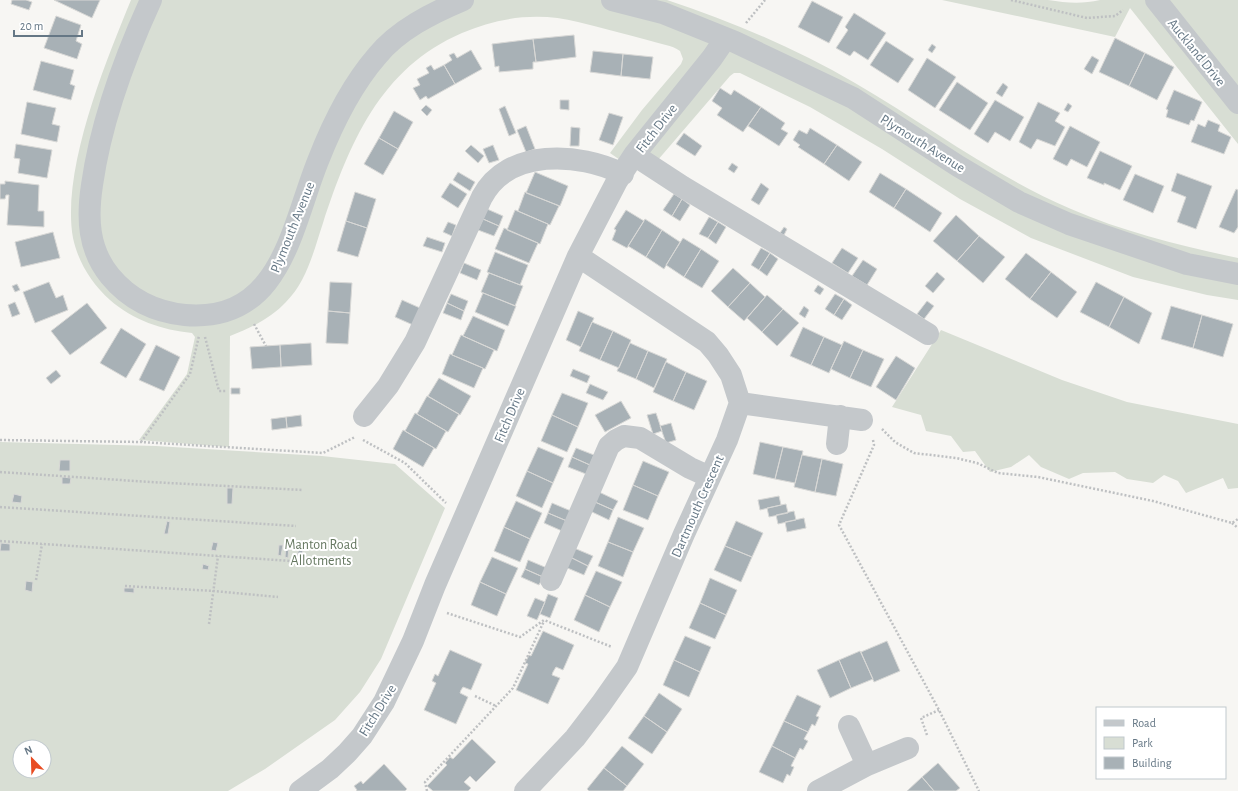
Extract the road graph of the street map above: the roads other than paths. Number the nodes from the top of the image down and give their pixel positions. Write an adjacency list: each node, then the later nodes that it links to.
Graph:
1 (151, 0): 6 (street, Plymouth Avenue)
2 (434, 0): 6 (street, Plymouth Avenue)
3 (463, 0): 6 (street, Plymouth Avenue)
4 (612, 0): 7 (street, Plymouth Avenue)
5 (1156, 0): 8 (street, Auckland Drive)
6 (416, 23)
7 (730, 41): 9 (street, Fitch Drive); 12 (street, Plymouth Avenue)
8 (1238, 103)
9 (634, 155): 10 (street, Fitch Drive); 13 (street)
10 (623, 174): 11 (street, Fitch Drive); 15 (street)
11 (578, 256): 14 (street); 24 (street, Fitch Drive)
12 (1238, 274)
13 (928, 334)
14 (740, 403): 16 (street); 19 (street, Dartmouth Crescent)
15 (364, 416)
16 (840, 416): 17 (street); 18 (street)
17 (862, 420)
18 (837, 444)
19 (710, 477): 20 (street); 25 (street, Dartmouth Crescent)
20 (551, 580)
21 (849, 726): 23 (street)
22 (908, 748): 23 (street)
23 (867, 765): 26 (street)
24 (300, 791)
25 (525, 791)
26 (818, 791)

